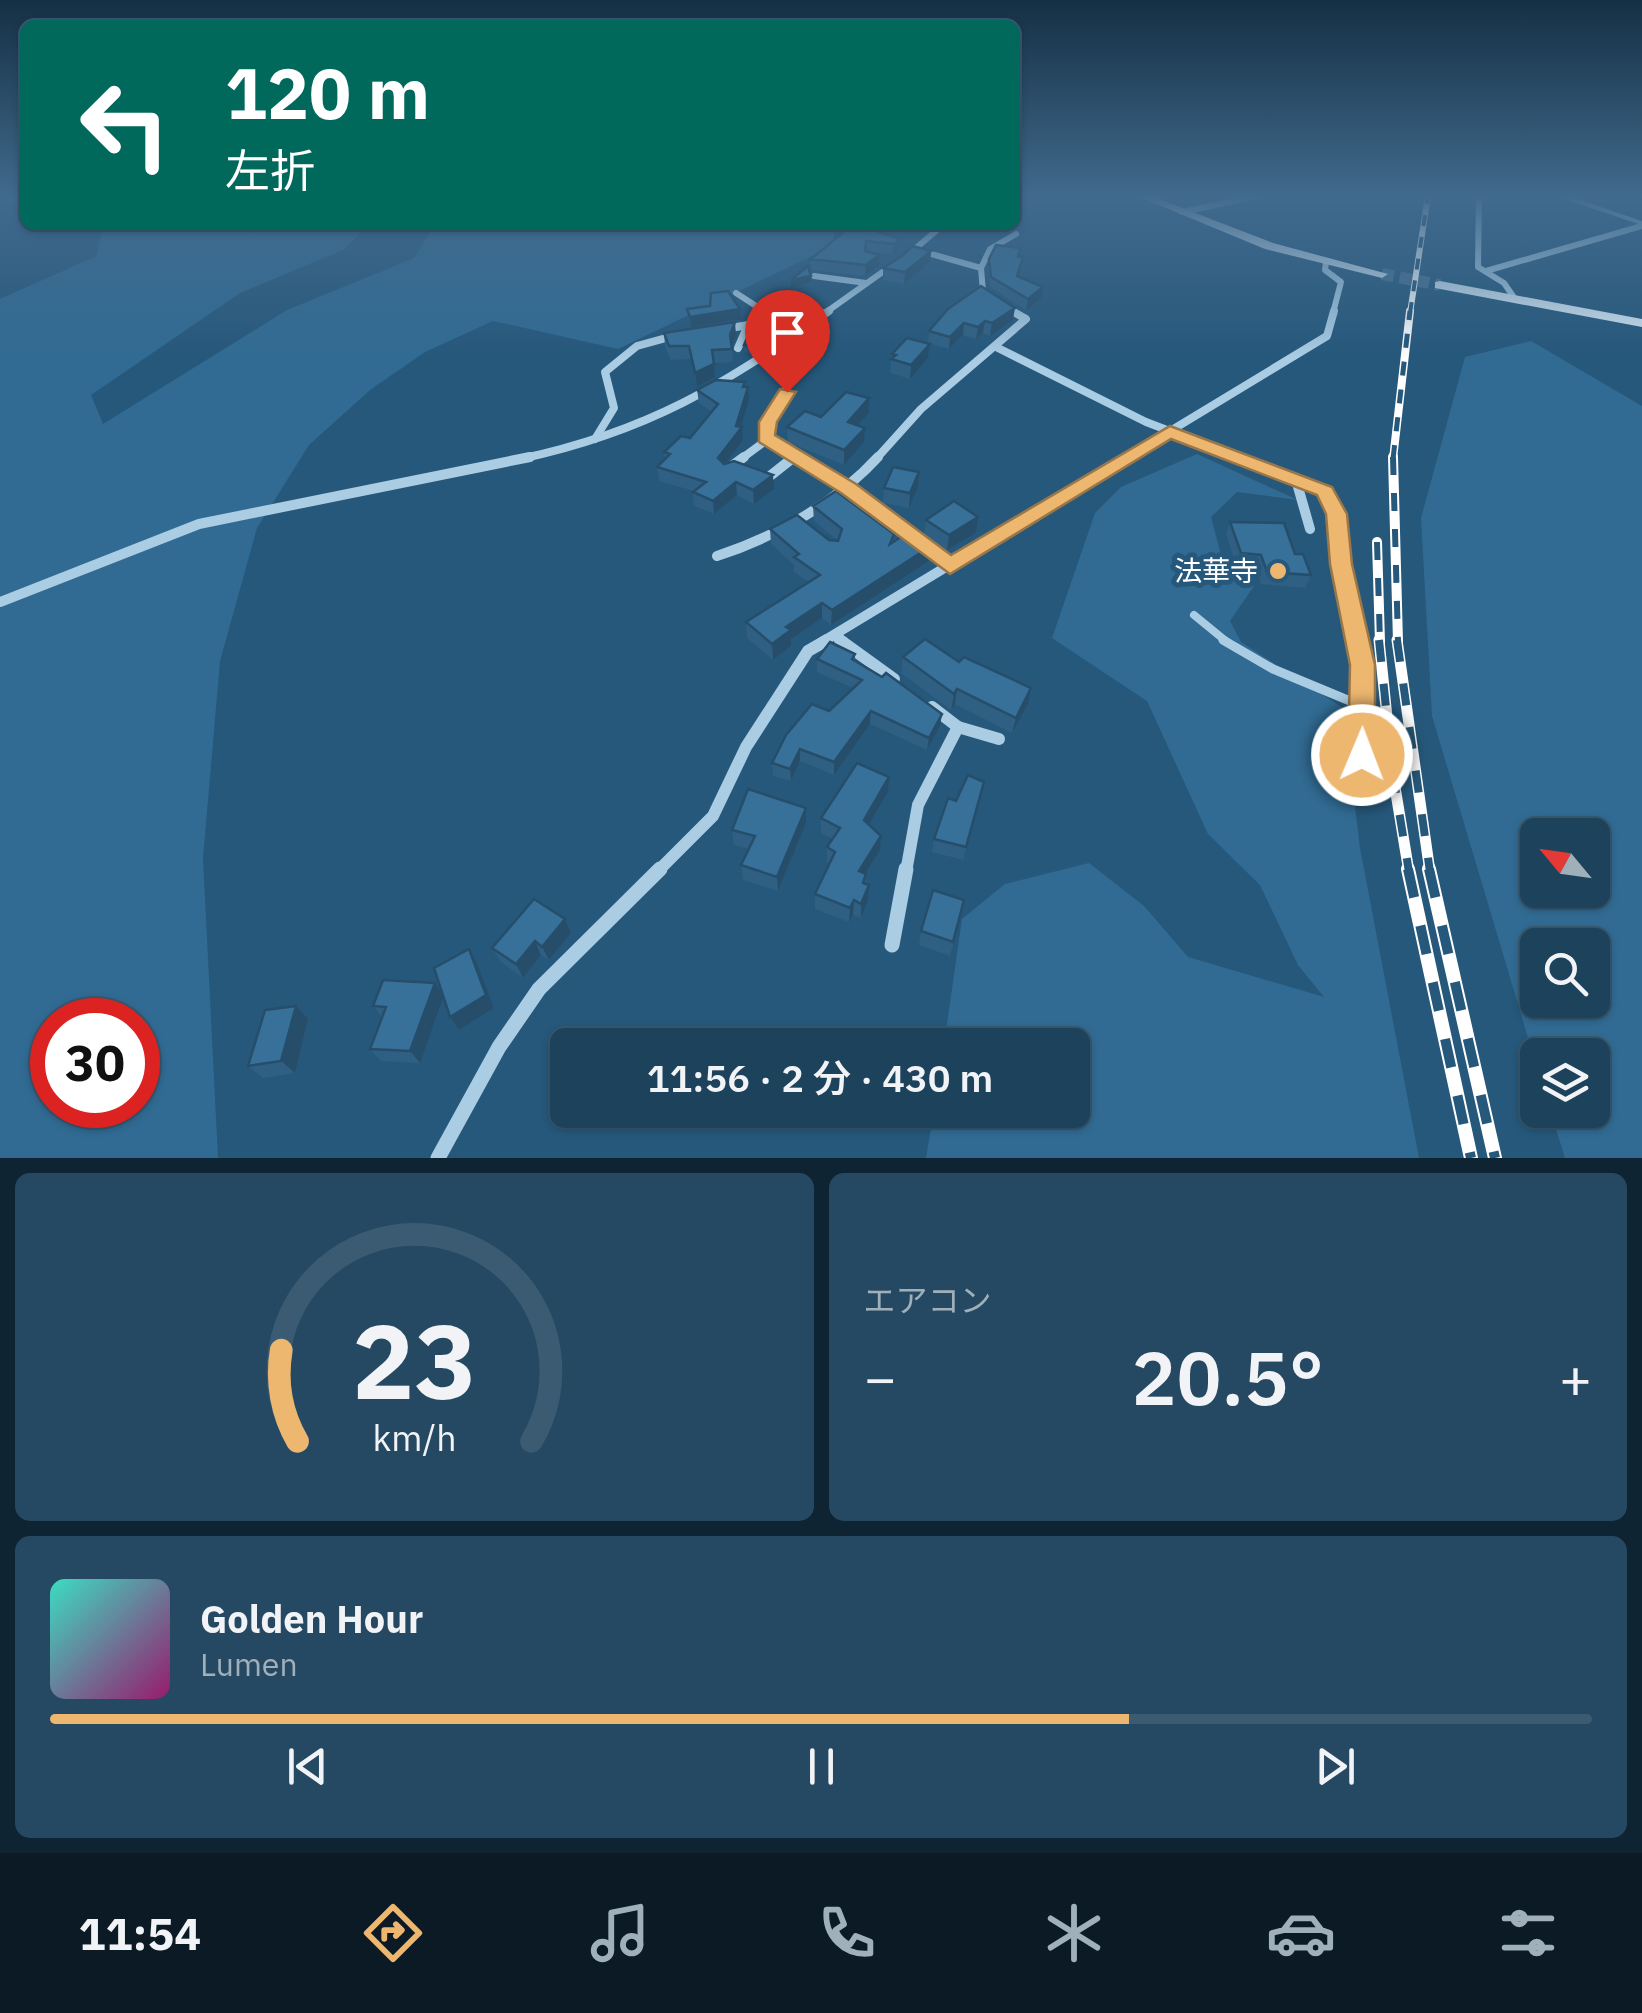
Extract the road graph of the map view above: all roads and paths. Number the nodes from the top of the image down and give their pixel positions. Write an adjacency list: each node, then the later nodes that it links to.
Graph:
1 (916, 250): 7 (street); 9 (street)
2 (990, 250): 9 (street)
3 (1292, 250): 8 (street)
4 (1478, 250): 10 (street)
5 (1559, 250): 10 (street)
6 (883, 260): 7 (street)
7 (897, 262): 13 (street)
8 (1326, 262): 11 (street); 25 (street)
9 (981, 268): 24 (street)
10 (1486, 271): 16 (street)
11 (1382, 274)
12 (814, 276): 13 (street)
13 (866, 284): 17 (street)
14 (1440, 285): 16 (street)
15 (736, 293): 18 (street)
16 (1515, 299): 19 (street)
17 (822, 313): 18 (street); 26 (street); 27 (street)
18 (776, 319): 20 (street)
19 (1642, 322)
20 (748, 325): 21 (street); 23 (street)
21 (708, 331)
22 (694, 333): 27 (street)
23 (738, 348)
24 (998, 348): 25 (street); 32 (street)
25 (1170, 432): 31 (street); 37 (street)
26 (768, 439): 28 (street); 29 (street)
27 (594, 440): 38 (street)
28 (794, 457): 30 (street); 32 (street)
29 (728, 469)
30 (770, 476)
31 (1296, 480): 35 (street); 41 (street)
32 (848, 489): 33 (street); 37 (street)
33 (796, 518): 34 (street); 36 (street)
34 (809, 528)
35 (1310, 529)
36 (716, 556)
37 (950, 566): 40 (street)
38 (0, 602)
39 (1194, 615): 41 (lane)
40 (835, 636): 42 (street); 46 (street)
41 (1362, 706): 44 (street)
42 (958, 727): 43 (street); 45 (street)
43 (999, 738)
44 (1362, 755)
45 (892, 946)
46 (438, 1158)

